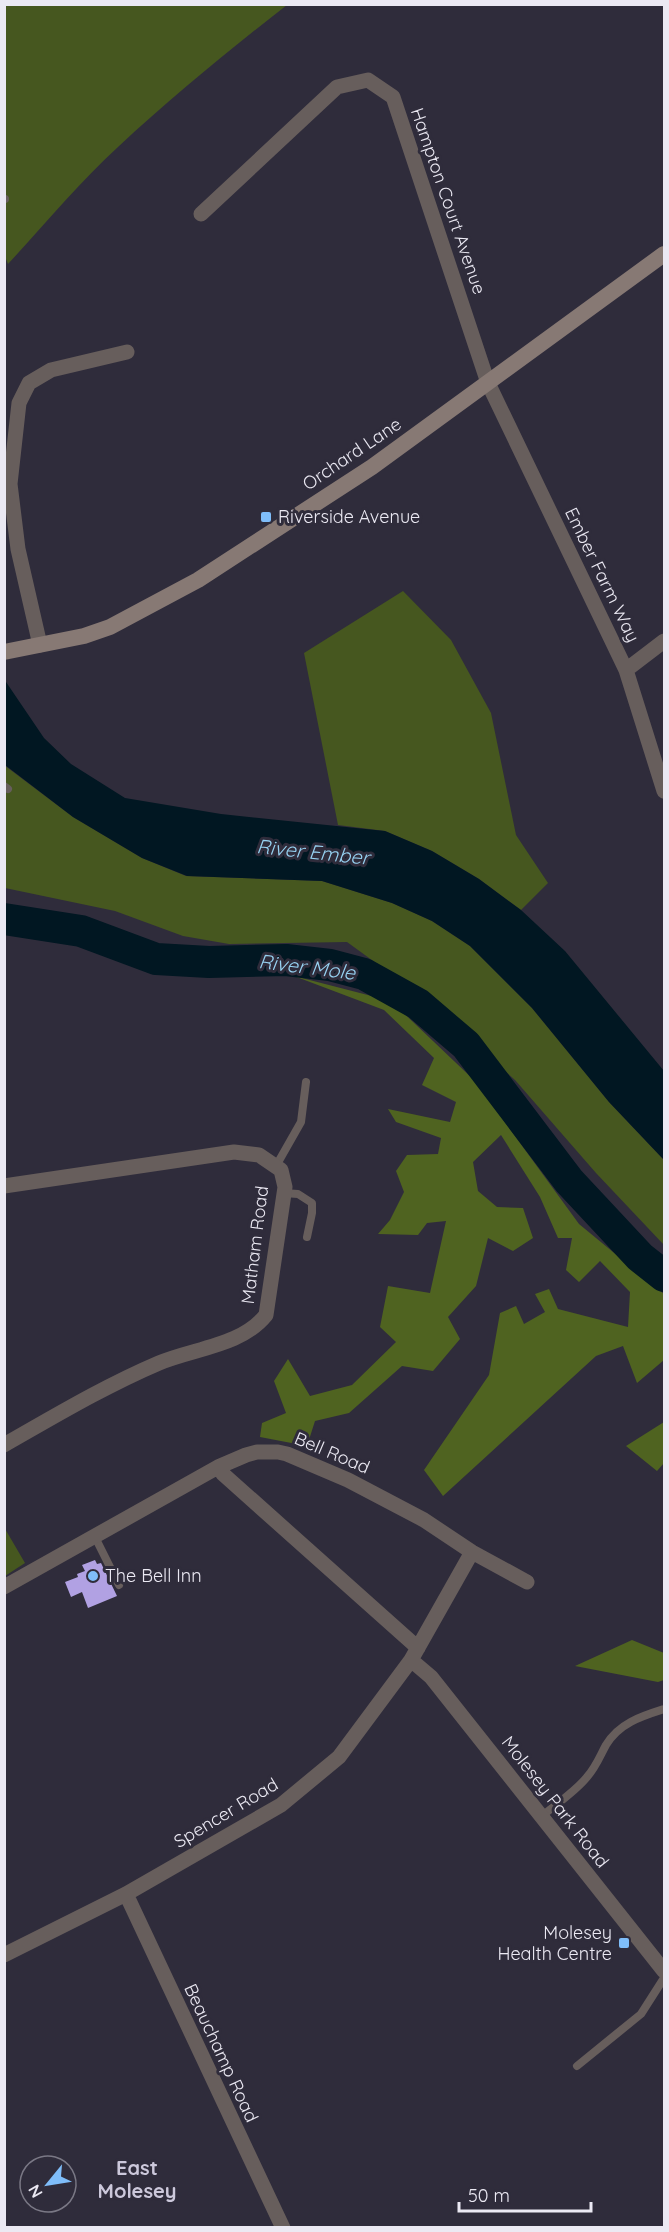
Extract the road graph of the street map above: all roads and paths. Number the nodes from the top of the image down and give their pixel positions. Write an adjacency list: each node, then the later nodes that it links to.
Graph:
1 (201, 214): 4 (street, Hampton Court Avenue)
2 (664, 254): 4 (main road, Orchard Lane)
3 (127, 352): 6 (street)
4 (488, 383): 6 (main road, Orchard Lane); 8 (street, Ember Farm Way)
5 (664, 641): 8 (street)
6 (40, 645): 7 (main road, Orchard Lane)
7 (4, 652)
8 (626, 670): 9 (street, Ember Farm Way)
9 (664, 791)
10 (306, 1082): 11 (lane)
11 (276, 1166): 12 (street, Matham Road); 13 (street, Matham Road)
12 (4, 1186)
13 (284, 1193): 14 (lane); 15 (street, Matham Road)
14 (307, 1237)
15 (4, 1444)
16 (218, 1467): 17 (street, Bell Road); 18 (street, Bell Road); 22 (street, Molesey Park Road)
17 (94, 1535): 20 (lane); 21 (street, Bell Road)
18 (472, 1552): 19 (street, Bell Road); 22 (street, Spencer Road)
19 (527, 1582)
20 (119, 1585)
21 (4, 1587)
22 (415, 1654): 24 (street, Molesey Park Road); 25 (street, Spencer Road)
23 (664, 1709): 24 (lane)
24 (541, 1817): 27 (street, Molesey Park Road)
25 (126, 1894): 26 (street, Spencer Road); 30 (street, Beauchamp Road)
26 (4, 1955)
27 (664, 1971)
28 (664, 1978): 29 (lane)
29 (578, 2066)
30 (283, 2228)

